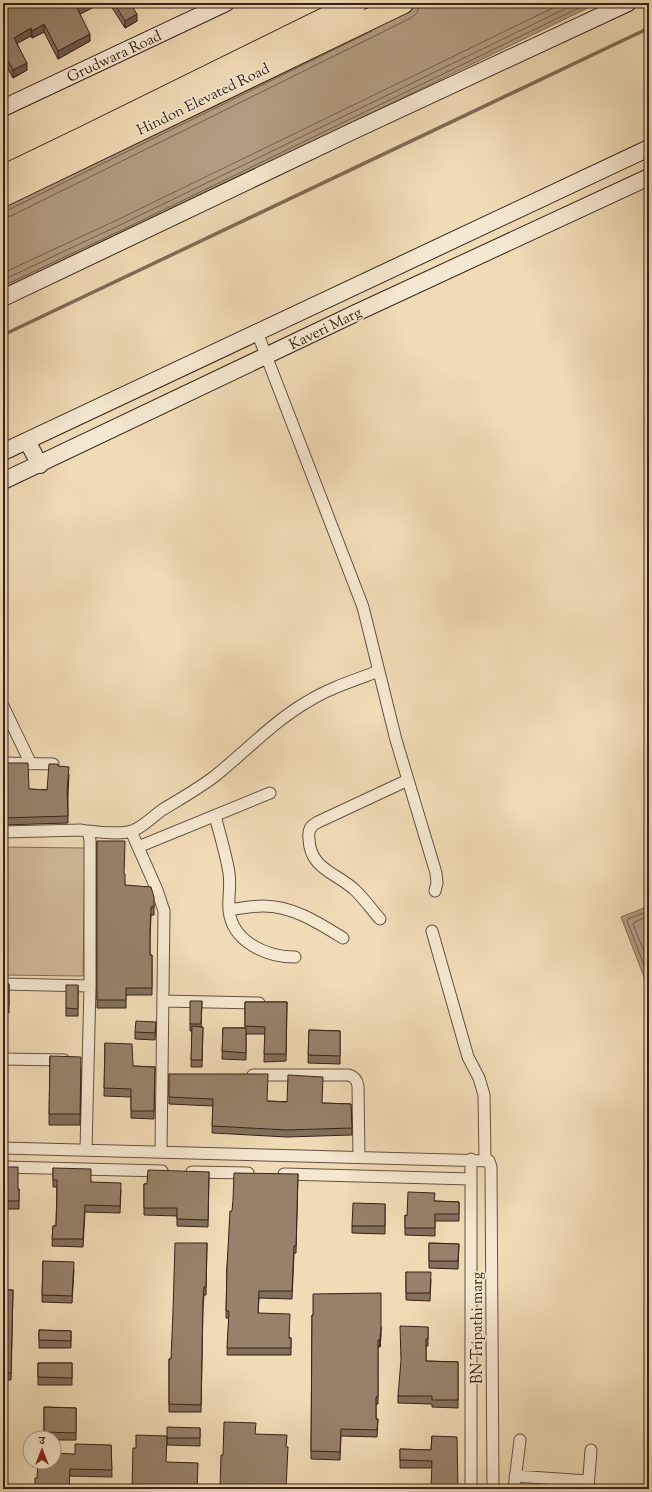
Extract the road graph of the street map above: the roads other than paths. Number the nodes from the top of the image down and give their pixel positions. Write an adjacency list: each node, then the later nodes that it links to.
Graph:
1 (226, 3): 5 (street, Grudwara Road)
2 (356, 3): 7 (highway, Hindon Elevated Road)
3 (402, 3): 9 (highway, Hindon Elevated Road)
4 (628, 3): 10 (street)
5 (3, 108)
6 (649, 148): 11 (street, Kaveri Marg)
7 (3, 176)
8 (649, 177): 12 (street, Kaveri Marg)
9 (3, 196)
10 (3, 298)
11 (257, 332): 12 (street); 13 (street, Kaveri Marg)
12 (267, 356): 15 (street, Kaveri Marg); 17 (street)
13 (27, 441): 14 (street, Kaveri Marg); 15 (street)
14 (3, 452)
15 (40, 465): 16 (street, Kaveri Marg)
16 (3, 482)
17 (380, 671): 22 (street); 26 (street)
18 (3, 706): 20 (street)
19 (3, 763): 20 (street)
20 (31, 764): 21 (street)
21 (53, 764)
22 (408, 780): 29 (street); 31 (street)
23 (270, 793): 24 (street)
24 (215, 816): 28 (street); 30 (street)
25 (87, 831): 26 (street); 27 (street); 36 (street)
26 (131, 831): 28 (street)
27 (3, 832)
28 (138, 847): 37 (street)
29 (435, 891)
30 (229, 910): 33 (street); 34 (street)
31 (380, 919)
32 (432, 931): 47 (street, BN Tripathi marg)
33 (343, 938)
34 (295, 957)
35 (3, 984): 36 (street)
36 (90, 986): 40 (street)
37 (164, 1001): 38 (street); 44 (street)
38 (272, 1003)
39 (3, 1059): 40 (street)
40 (81, 1060): 43 (street)
41 (240, 1075): 45 (street)
42 (3, 1148): 43 (street)
43 (86, 1150): 44 (street)
44 (162, 1152): 45 (street)
45 (359, 1156): 46 (street)
46 (471, 1159): 47 (street); 51 (street)
47 (488, 1163): 57 (street, BN Tripathi marg)
48 (3, 1167): 49 (street)
49 (256, 1173)
50 (272, 1174): 51 (street)
51 (471, 1179): 56 (street)
52 (520, 1440): 54 (street)
53 (591, 1450): 55 (street)
54 (515, 1476): 55 (street); 58 (street)
55 (588, 1485)
56 (470, 1489)
57 (493, 1489)
58 (514, 1489)

